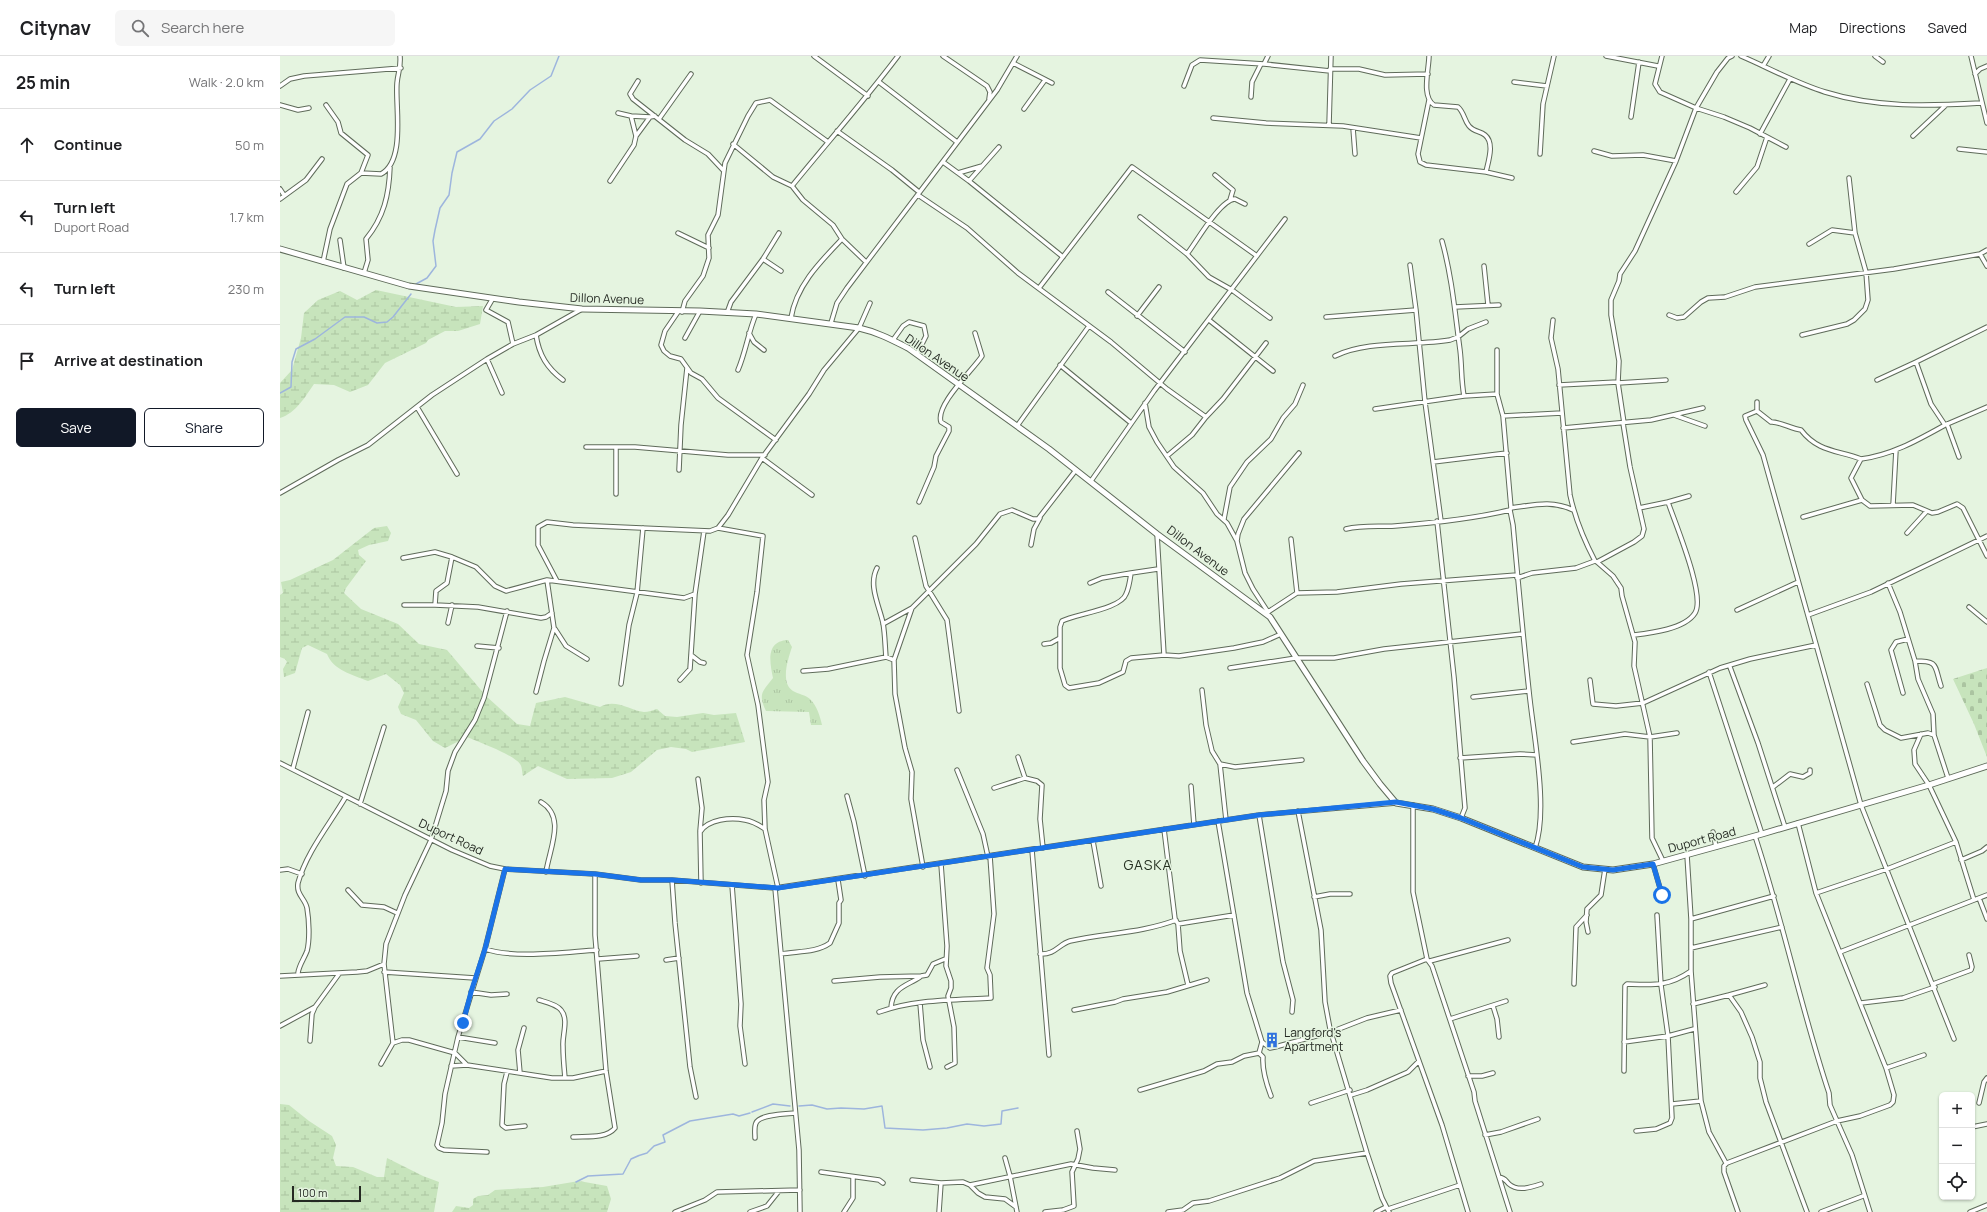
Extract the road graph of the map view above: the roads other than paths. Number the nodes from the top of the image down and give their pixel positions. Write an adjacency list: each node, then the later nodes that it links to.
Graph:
1 (400, 56): 24 (street)
2 (814, 56): 38 (street)
3 (898, 56): 32 (street)
4 (943, 56): 41 (street)
5 (1017, 56): 19 (street)
6 (1268, 56): 20 (street)
7 (1330, 56): 25 (street)
8 (1429, 56): 27 (street)
9 (1554, 56): 37 (street)
10 (1606, 56): 17 (street)
11 (1662, 56): 21 (street)
12 (1741, 56): 22 (street)
13 (1768, 56): 22 (street)
14 (1874, 56): 18 (street)
15 (1972, 56): 28 (street)
16 (1730, 57): 47 (street)
17 (1639, 62): 21 (street); 52 (street)
18 (1883, 62)
19 (1013, 64): 30 (street); 41 (street)
20 (1263, 64): 25 (street); 36 (street); 39 (street)
21 (1658, 66): 47 (street)
22 (1763, 66): 29 (street)
23 (1987, 66): 28 (street)
24 (401, 68): 35 (street); 78 (street)
25 (1330, 70): 27 (street); 56 (street)
26 (691, 74): 51 (street)
27 (1428, 74): 40 (street)
28 (1975, 74): 42 (street)
29 (1790, 78): 45 (street); 59 (street)
30 (1045, 80): 34 (street); 48 (street)
31 (638, 82): 51 (street)
32 (879, 82): 38 (street); 65 (street)
33 (1514, 82): 37 (street)
34 (1052, 83)
35 (280, 86)
36 (1184, 86)
37 (1547, 86): 73 (street)
38 (868, 96): 58 (street)
39 (1251, 98)
40 (1429, 100): 62 (street); 80 (street)
41 (988, 102): 65 (street)
42 (1981, 104): 45 (street); 55 (street)
43 (280, 105): 46 (street)
44 (326, 105): 81 (street)
45 (1946, 105): 61 (street)
46 (309, 108)
47 (1696, 108): 59 (street); 75 (street)
48 (1024, 109)
49 (618, 113): 50 (street)
50 (631, 116): 53 (street); 60 (street)
51 (657, 117): 53 (street); 79 (street)
52 (1630, 117)
53 (650, 118): 60 (street)
54 (1214, 118): 56 (street)
55 (1987, 123)
56 (1329, 125): 57 (street)
57 (1353, 128): 62 (street); 72 (street)
58 (837, 131): 64 (street); 91 (street)
59 (1760, 134): 63 (street)
60 (636, 136): 87 (street)
61 (1913, 136)
62 (1421, 138): 80 (street)
63 (1767, 138): 67 (street); 90 (street)
64 (828, 142): 66 (street); 88 (street)
65 (957, 142): 76 (street)
66 (733, 144): 79 (street); 88 (street)
67 (1786, 146)
68 (999, 147): 77 (street)
69 (1959, 149): 71 (street)
70 (1594, 151): 75 (street)
71 (1987, 152)
72 (1355, 154)
73 (1540, 154)
74 (322, 159): 92 (street)
75 (1676, 161): 177 (street)
76 (943, 162): 82 (street); 91 (street)
77 (982, 166): 82 (street); 86 (street)
78 (390, 167): 81 (street); 122 (street)
79 (723, 170): 106 (street)
80 (1486, 172): 84 (street)
81 (361, 173): 114 (street)
82 (958, 173): 86 (street)
83 (1215, 175): 94 (street)
84 (1512, 178)
85 (1849, 178): 101 (street)
86 (969, 181): 112 (street)
87 (610, 182)
88 (792, 186): 102 (street)
89 (280, 189): 92 (street)
90 (1736, 192)
91 (919, 194): 115 (street); 124 (street)
92 (284, 195): 93 (street)
93 (280, 199)
94 (1230, 200): 95 (street); 98 (street)
95 (1246, 204)
96 (1140, 217): 109 (street)
97 (1285, 219): 111 (street)
98 (1210, 223): 109 (street); 111 (street); 112 (street)
99 (678, 233): 106 (street)
100 (779, 233): 113 (street)
101 (1855, 233): 105 (street); 121 (street)
102 (842, 239): 115 (street); 141 (street)
103 (340, 240): 119 (street)
104 (1442, 241): 131 (street)
105 (1809, 244)
106 (709, 248): 135 (street)
107 (280, 249): 114 (street, Dillon Avenue)
108 (1987, 250): 110 (street)
109 (1188, 254): 125 (street)
110 (1980, 254): 118 (street); 121 (street)
111 (1256, 256): 125 (street)
112 (1063, 257): 124 (street)
113 (763, 259): 120 (street); 136 (street)
114 (322, 262): 119 (street, Dillon Avenue)
115 (866, 262): 146 (street)
116 (1410, 265): 133 (street)
117 (1484, 266): 130 (street)
118 (1987, 266)
119 (344, 268): 122 (street, Dillon Avenue)
120 (781, 271)
121 (1866, 272): 138 (street); 153 (street)
122 (364, 273): 127 (street, Dillon Avenue)
123 (1160, 287): 139 (street)
124 (1039, 288): 147 (street)
125 (1232, 290): 142 (street); 143 (street)
126 (1108, 292): 139 (street)
127 (493, 298): 132 (street, Dillon Avenue); 159 (street)
128 (870, 303): 149 (street)
129 (1499, 304): 130 (street)
130 (1488, 305): 131 (street)
131 (1455, 307): 154 (street)
132 (582, 310): 135 (street, Dillon Avenue); 152 (street)
133 (1416, 310): 140 (street); 158 (street)
134 (700, 311): 135 (street, Dillon Avenue); 136 (street, Dillon Avenue); 155 (street)
135 (680, 312): 169 (street)
136 (727, 313): 137 (street, Dillon Avenue)
137 (756, 314): 141 (street, Dillon Avenue); 150 (street)
138 (1669, 315)
139 (1137, 316): 162 (street)
140 (1326, 317)
141 (791, 318): 146 (street, Dillon Avenue)
142 (1270, 318)
143 (1208, 320): 162 (street); 165 (street)
144 (1553, 320): 179 (street)
145 (1486, 322): 154 (street)
146 (831, 323): 149 (street, Dillon Avenue)
147 (1089, 326): 168 (street); 176 (street)
148 (1987, 327): 167 (street)
149 (859, 328): 156 (street, Dillon Avenue); 201 (street)
150 (748, 332): 160 (street); 170 (street)
151 (975, 333): 175 (street)
152 (536, 335): 159 (street); 172 (street)
153 (1802, 335)
154 (1458, 337): 158 (street); 182 (street)
155 (685, 338)
156 (893, 340): 163 (street, Dillon Avenue); 163 (street)
157 (1266, 343): 165 (street)
158 (1419, 343): 164 (street); 183 (street)
159 (513, 344): 166 (street)
160 (764, 350)
161 (1497, 350): 181 (street)
162 (1185, 352): 176 (street)
163 (917, 354): 175 (street, Dillon Avenue)
164 (1335, 356)
165 (1256, 357): 171 (street); 194 (street)
166 (487, 359): 180 (street); 186 (street)
167 (1916, 362): 174 (street); 197 (street)
168 (1060, 365): 195 (street); 198 (street)
169 (687, 368): 201 (street); 205 (street)
170 (738, 370)
171 (1273, 371)
172 (563, 380)
173 (1666, 380): 177 (street)
174 (1877, 380)
175 (958, 383): 198 (street, Dillon Avenue); 223 (street)
176 (1160, 383): 185 (street); 194 (street)
177 (1618, 383): 179 (street); 196 (street)
178 (1303, 385): 232 (street)
179 (1559, 386): 191 (street)
180 (502, 393)
181 (1497, 394): 182 (street); 193 (street)
182 (1464, 396): 183 (street)
183 (1425, 402): 189 (street); 213 (street)
184 (1757, 402): 190 (street)
185 (1145, 403): 195 (street); 209 (street)
186 (417, 407): 216 (street); 218 (street)
187 (1987, 407): 197 (street)
188 (1703, 408): 192 (street)
189 (1375, 409)
190 (1757, 411): 212 (street); 258 (street)
191 (1562, 413): 193 (street); 200 (street)
192 (1673, 414): 196 (street); 199 (street)
193 (1503, 416): 207 (street)
194 (1206, 417): 209 (street)
195 (1131, 422): 217 (street)
196 (1624, 423): 200 (street); 226 (street)
197 (1946, 425): 204 (street); 210 (street)
198 (1016, 426): 215 (street, Dillon Avenue)
199 (1705, 426)
200 (1563, 428): 228 (street)
201 (776, 440): 208 (street)
202 (586, 447): 203 (street)
203 (616, 447): 205 (street); 219 (street)
204 (1896, 450): 212 (street); 225 (street)
205 (680, 451): 208 (street); 214 (street)
206 (1299, 453): 245 (street)
207 (1507, 453): 213 (street); 227 (street)
208 (765, 455): 211 (street)
209 (1167, 456): 232 (street)
210 (1959, 456)
211 (762, 458): 220 (street); 236 (street)
212 (1861, 459): 222 (street)
213 (1433, 462): 234 (street)
214 (679, 470)
215 (1076, 470): 217 (street, Dillon Avenue); 230 (street)
216 (458, 474)
217 (1091, 481): 240 (street, Dillon Avenue)
218 (280, 494)
219 (616, 494)
220 (812, 495)
221 (1688, 496): 224 (street)
222 (1862, 500): 225 (street); 231 (street)
223 (919, 502)
224 (1668, 502): 226 (street); 281 (street)
225 (1892, 506): 229 (street)
226 (1639, 508): 250 (street)
227 (1511, 509): 228 (street); 234 (street); 254 (street)
228 (1573, 510): 250 (street)
229 (1927, 511): 239 (street); 244 (street)
230 (1041, 517): 246 (street); 261 (street)
231 (1802, 518)
232 (1224, 519): 245 (street)
233 (1437, 521): 234 (street); 237 (street); 257 (street)
234 (1442, 521)
235 (643, 528): 238 (street); 256 (street); 262 (street)
236 (718, 528): 238 (street); 352 (street)
237 (1346, 529)
238 (704, 531): 264 (street)
239 (1907, 533)
240 (1157, 534): 252 (street); 273 (street, Dillon Avenue)
241 (1987, 536): 244 (street)
242 (915, 538): 261 (street)
243 (1291, 539): 263 (street)
244 (1980, 540): 248 (street); 260 (street)
245 (1237, 541): 273 (street)
246 (1031, 545)
247 (452, 556): 249 (street); 255 (street); 266 (street)
248 (1987, 556)
249 (403, 558)
250 (1596, 561): 254 (street); 281 (street)
251 (877, 568): 277 (street)
252 (1158, 569): 253 (street); 289 (street)
253 (1131, 573): 259 (street); 282 (street)
254 (1517, 577): 257 (street); 280 (street)
255 (547, 580): 256 (street); 272 (street)
256 (557, 581): 262 (street)
257 (1444, 581): 263 (street); 284 (street)
258 (1798, 582): 270 (street); 274 (street)
259 (1090, 583)
260 (1888, 583): 274 (street); 283 (street)
261 (929, 592): 269 (street); 312 (street)
262 (637, 593): 264 (street); 303 (street)
263 (1297, 593): 273 (street)
264 (695, 594): 290 (street)
265 (404, 605): 266 (street)
266 (435, 605): 267 (street)
267 (452, 605): 271 (street); 276 (street)
268 (1969, 607): 275 (street)
269 (912, 608): 277 (street); 294 (street)
270 (1737, 610)
271 (507, 611): 272 (street); 288 (street)
272 (552, 612): 278 (street)
273 (1269, 614): 279 (street, Dillon Avenue)
274 (1808, 614): 286 (street)
275 (1987, 622)
276 (448, 623)
277 (883, 624): 291 (street)
278 (554, 628): 293 (street); 308 (street)
279 (1281, 634): 289 (street); 292 (street, Dillon Avenue)
280 (1522, 634): 284 (street); 307 (street)
281 (1634, 635): 311 (street)
282 (1060, 638): 285 (street); 289 (street)
283 (1908, 639): 295 (street); 309 (street)
284 (1450, 642): 292 (street); 322 (street)
285 (1044, 644)
286 (1816, 645): 297 (street); 343 (street)
287 (477, 646): 288 (street)
288 (498, 648): 358 (street)
289 (1164, 654)
290 (691, 655): 296 (street); 301 (street)
291 (886, 657): 294 (street); 299 (street)
292 (1296, 658): 298 (street); 340 (street, Dillon Avenue)
293 (586, 659)
294 (894, 660): 372 (street)
295 (1915, 661): 305 (street); 317 (street)
296 (704, 663)
297 (1730, 667): 300 (street); 335 (street)
298 (1230, 668)
299 (803, 671)
300 (1709, 672): 311 (street); 356 (street)
301 (680, 680)
302 (1590, 680): 311 (street)
303 (621, 684)
304 (1867, 684): 316 (street)
305 (1941, 686)
306 (1202, 690): 325 (street)
307 (1529, 691): 310 (street); 320 (street)
308 (536, 692)
309 (1903, 693)
310 (1473, 697)
311 (1643, 702): 318 (street)
312 (959, 711)
313 (308, 712): 327 (street)
314 (384, 727): 341 (street)
315 (1677, 733): 318 (street)
316 (1921, 734): 317 (street); 333 (street)
317 (1934, 735): 331 (street)
318 (1650, 737): 319 (street); 369 (street)
319 (1573, 742)
320 (1537, 755): 322 (street); 364 (street)
321 (1018, 757): 330 (street)
322 (1460, 758): 346 (street)
323 (1302, 760): 325 (street)
324 (280, 763): 327 (street, Duport Road)
325 (1220, 764): 347 (street)
326 (1987, 766): 331 (street, Duport Road)
327 (293, 768): 338 (street, Duport Road)
328 (957, 770): 367 (street)
329 (1810, 770): 335 (street)
330 (1025, 778): 336 (street); 363 (street)
331 (1948, 778): 333 (street, Duport Road)
332 (698, 779): 354 (street)
333 (1929, 785): 343 (street, Duport Road); 360 (street)
334 (1191, 786): 350 (street)
335 (1773, 787): 351 (street)
336 (994, 788)
337 (847, 796): 380 (street)
338 (345, 798): 341 (street, Duport Road); 378 (street)
339 (541, 802): 377 (street)
340 (1396, 802): 342 (street, Duport Road); 344 (street, Duport Road)
341 (360, 804): 358 (street, Duport Road)
342 (1414, 805): 346 (street, Duport Road); 419 (street)
343 (1861, 805): 349 (street, Duport Road); 375 (street)
344 (1298, 811): 345 (street, Duport Road); 393 (street)
345 (1259, 815): 347 (street, Duport Road); 452 (street)
346 (1461, 818): 364 (street, Duport Road)
347 (1226, 820): 348 (street, Duport Road)
348 (1218, 821): 350 (street, Duport Road); 397 (street)
349 (1798, 823): 351 (street, Duport Road); 388 (street)
350 (1194, 824): 353 (street, Duport Road)
351 (1785, 827): 356 (street, Duport Road)
352 (765, 829): 354 (street); 386 (street)
353 (1164, 829): 359 (street, Duport Road); 402 (street)
354 (700, 832): 383 (street)
355 (1713, 832): 361 (street)
356 (1762, 834): 357 (street, Duport Road)
357 (1755, 836): 361 (street, Duport Road); 392 (street)
358 (431, 840): 373 (street, Duport Road); 396 (street)
359 (1093, 840): 363 (street, Duport Road); 385 (street)
360 (1956, 842): 368 (street); 375 (street)
361 (1716, 847): 366 (street, Duport Road)
362 (1987, 847): 368 (street)
363 (1043, 848): 365 (street, Duport Road)
364 (1535, 848): 374 (street, Duport Road)
365 (1032, 850): 367 (street, Duport Road); 412 (street)
366 (1687, 855): 369 (street, Duport Road); 400 (street)
367 (989, 857): 370 (street, Duport Road); 441 (street)
368 (1961, 860): 395 (street)
369 (1663, 861): 371 (street, Duport Road)
370 (941, 864): 372 (street, Duport Road); 417 (street)
371 (1653, 864): 374 (street, Duport Road); 390 (street)
372 (923, 867): 380 (street, Duport Road)
373 (505, 869): 377 (street, Duport Road); 408 (street)
374 (1605, 869): 398 (street)
375 (1887, 869): 388 (street); 403 (street)
376 (280, 870): 378 (street)
377 (546, 872): 379 (street, Duport Road)
378 (302, 874): 423 (street)
379 (595, 874): 381 (street, Duport Road); 409 (street)
380 (865, 876): 382 (street, Duport Road)
381 (672, 880): 383 (street, Duport Road); 415 (street)
382 (838, 880): 386 (street, Duport Road); 411 (street)
383 (701, 883): 384 (street, Duport Road)
384 (732, 885): 386 (street, Duport Road); 473 (street)
385 (1101, 886)
386 (776, 888): 411 (street)
387 (348, 890): 396 (street)
388 (1816, 893): 410 (street)
389 (1350, 894): 393 (street)
390 (1662, 895)
391 (1987, 895): 394 (street)
392 (1774, 896): 400 (street); 404 (street)
393 (1314, 897): 457 (street)
394 (1979, 898): 395 (street); 401 (street)
395 (1974, 900): 403 (street)
396 (397, 912): 420 (street)
397 (1234, 915): 402 (street); 463 (street)
398 (1586, 915): 405 (street); 431 (street)
399 (1658, 915): 434 (street)
400 (1691, 919): 407 (street)
401 (1987, 919)
402 (1177, 922): 412 (street); 433 (street)
403 (1909, 926): 410 (street); 436 (street)
404 (1782, 927): 407 (street); 497 (street)
405 (1588, 932)
406 (1508, 940): 419 (street)
407 (1691, 948): 421 (street)
408 (485, 949): 409 (street); 428 (street)
409 (597, 950): 416 (street)
410 (1840, 952): 444 (street)
411 (781, 954): 495 (street)
412 (1040, 954): 469 (street)
413 (1968, 955): 436 (street)
414 (636, 956): 416 (street)
415 (679, 958): 418 (street); 490 (street)
416 (598, 959): 481 (street)
417 (945, 959): 426 (street); 441 (street)
418 (666, 960)
419 (1428, 960): 450 (street); 453 (street)
420 (384, 964): 422 (street); 424 (street)
421 (1691, 970): 434 (street); 445 (street)
422 (384, 972): 428 (street); 465 (street)
423 (298, 973): 424 (street); 425 (street)
424 (339, 974): 447 (street)
425 (280, 976)
426 (921, 976): 427 (street); 432 (street)
427 (898, 977): 430 (street); 432 (street)
428 (475, 978): 437 (street)
429 (1207, 980): 433 (street)
430 (834, 981)
431 (1574, 984)
432 (904, 985): 448 (street)
433 (1188, 985): 449 (street)
434 (1661, 985): 458 (street); 464 (street)
435 (1765, 985): 439 (street)
436 (1934, 986): 444 (street); 461 (street)
437 (471, 992): 438 (street); 459 (street)
438 (507, 994)
439 (1729, 995): 445 (street); 506 (street)
440 (539, 1000): 485 (street)
441 (948, 1000): 443 (street); 477 (street)
442 (1506, 1001): 446 (street)
443 (920, 1003): 448 (street); 476 (street)
444 (1861, 1003): 478 (street)
445 (1693, 1004): 456 (street)
446 (1493, 1006): 453 (street); 460 (street)
447 (315, 1007): 454 (street); 462 (street)
448 (891, 1008): 451 (street)
449 (1074, 1010)
450 (1401, 1010): 457 (street); 471 (street)
451 (879, 1012)
452 (1292, 1012)
453 (1450, 1019): 484 (street)
454 (280, 1026)
455 (524, 1028): 482 (street)
456 (1694, 1029): 458 (street); 491 (street)
457 (1331, 1032): 463 (street); 488 (street)
458 (1668, 1036): 464 (street); 494 (street)
459 (458, 1037): 466 (street); 467 (street)
460 (1499, 1037)
461 (1954, 1039)
462 (310, 1041)
463 (1262, 1042): 468 (street)
464 (1624, 1042): 479 (street)
465 (393, 1043): 467 (street); 472 (street)
466 (495, 1043)
467 (454, 1053): 474 (street); 475 (street)
468 (1259, 1053): 487 (street); 489 (street)
469 (1049, 1055)
470 (1924, 1055): 478 (street)
471 (1420, 1061): 488 (street); 522 (street)
472 (381, 1064)
473 (745, 1064)
474 (467, 1065): 475 (street); 480 (street)
475 (452, 1066): 507 (street)
476 (930, 1067)
477 (947, 1067)
478 (1886, 1068): 497 (street)
479 (1624, 1071)
480 (507, 1072): 482 (street); 499 (street)
481 (606, 1072): 485 (street); 504 (street)
482 (520, 1073): 485 (street)
483 (1493, 1073): 484 (street)
484 (1468, 1076): 503 (street)
485 (565, 1078)
486 (1987, 1078): 493 (street)
487 (1140, 1090)
488 (1350, 1093): 492 (street); 508 (street)
489 (1271, 1096)
490 (696, 1097)
491 (1701, 1101): 494 (street); 510 (street)
492 (1311, 1103)
493 (1979, 1103)
494 (1672, 1104): 502 (street)
495 (795, 1113): 505 (street); 523 (street)
496 (1538, 1119): 503 (street)
497 (1837, 1121): 506 (street); 525 (street)
498 (1987, 1124): 500 (street)
499 (525, 1126)
500 (1975, 1126)
501 (1077, 1132): 511 (street)
502 (1636, 1132)
503 (1485, 1135): 516 (street)
504 (573, 1137)
505 (755, 1138)
506 (1782, 1142): 510 (street); 544 (street)
507 (487, 1152)
508 (1367, 1153): 529 (street); 531 (street)
509 (1004, 1158): 515 (street)
510 (1727, 1162): 543 (street)
511 (1076, 1164): 512 (street); 515 (street); 530 (street)
512 (1115, 1170)
513 (821, 1172): 514 (street)
514 (853, 1176): 518 (street); 535 (street)
515 (1010, 1176): 521 (street); 528 (street)
516 (1499, 1177): 520 (street); 542 (street)
517 (912, 1180): 519 (street)
518 (883, 1183)
519 (941, 1183): 521 (street); 536 (street)
520 (1541, 1184)
521 (970, 1185): 528 (street)
522 (1460, 1185): 529 (street); 541 (street)
523 (800, 1190): 524 (street); 534 (street)
524 (779, 1191): 532 (street); 533 (street)
525 (1864, 1196): 545 (street); 546 (street)
526 (1987, 1206): 527 (street)
527 (1982, 1207): 547 (street); 548 (street)
528 (1016, 1208): 537 (street)
529 (1388, 1209): 540 (street)
530 (1070, 1210): 538 (street)
531 (1183, 1211): 539 (street)
532 (675, 1212)
533 (750, 1212)
534 (800, 1212)
535 (844, 1212)
536 (939, 1212)
537 (1017, 1212)
538 (1044, 1212)
539 (1168, 1212)
540 (1376, 1212)
541 (1468, 1212)
542 (1510, 1212)
543 (1738, 1212)
544 (1807, 1212)
545 (1821, 1212)
546 (1870, 1212)
547 (1970, 1212)
548 (1984, 1212)

